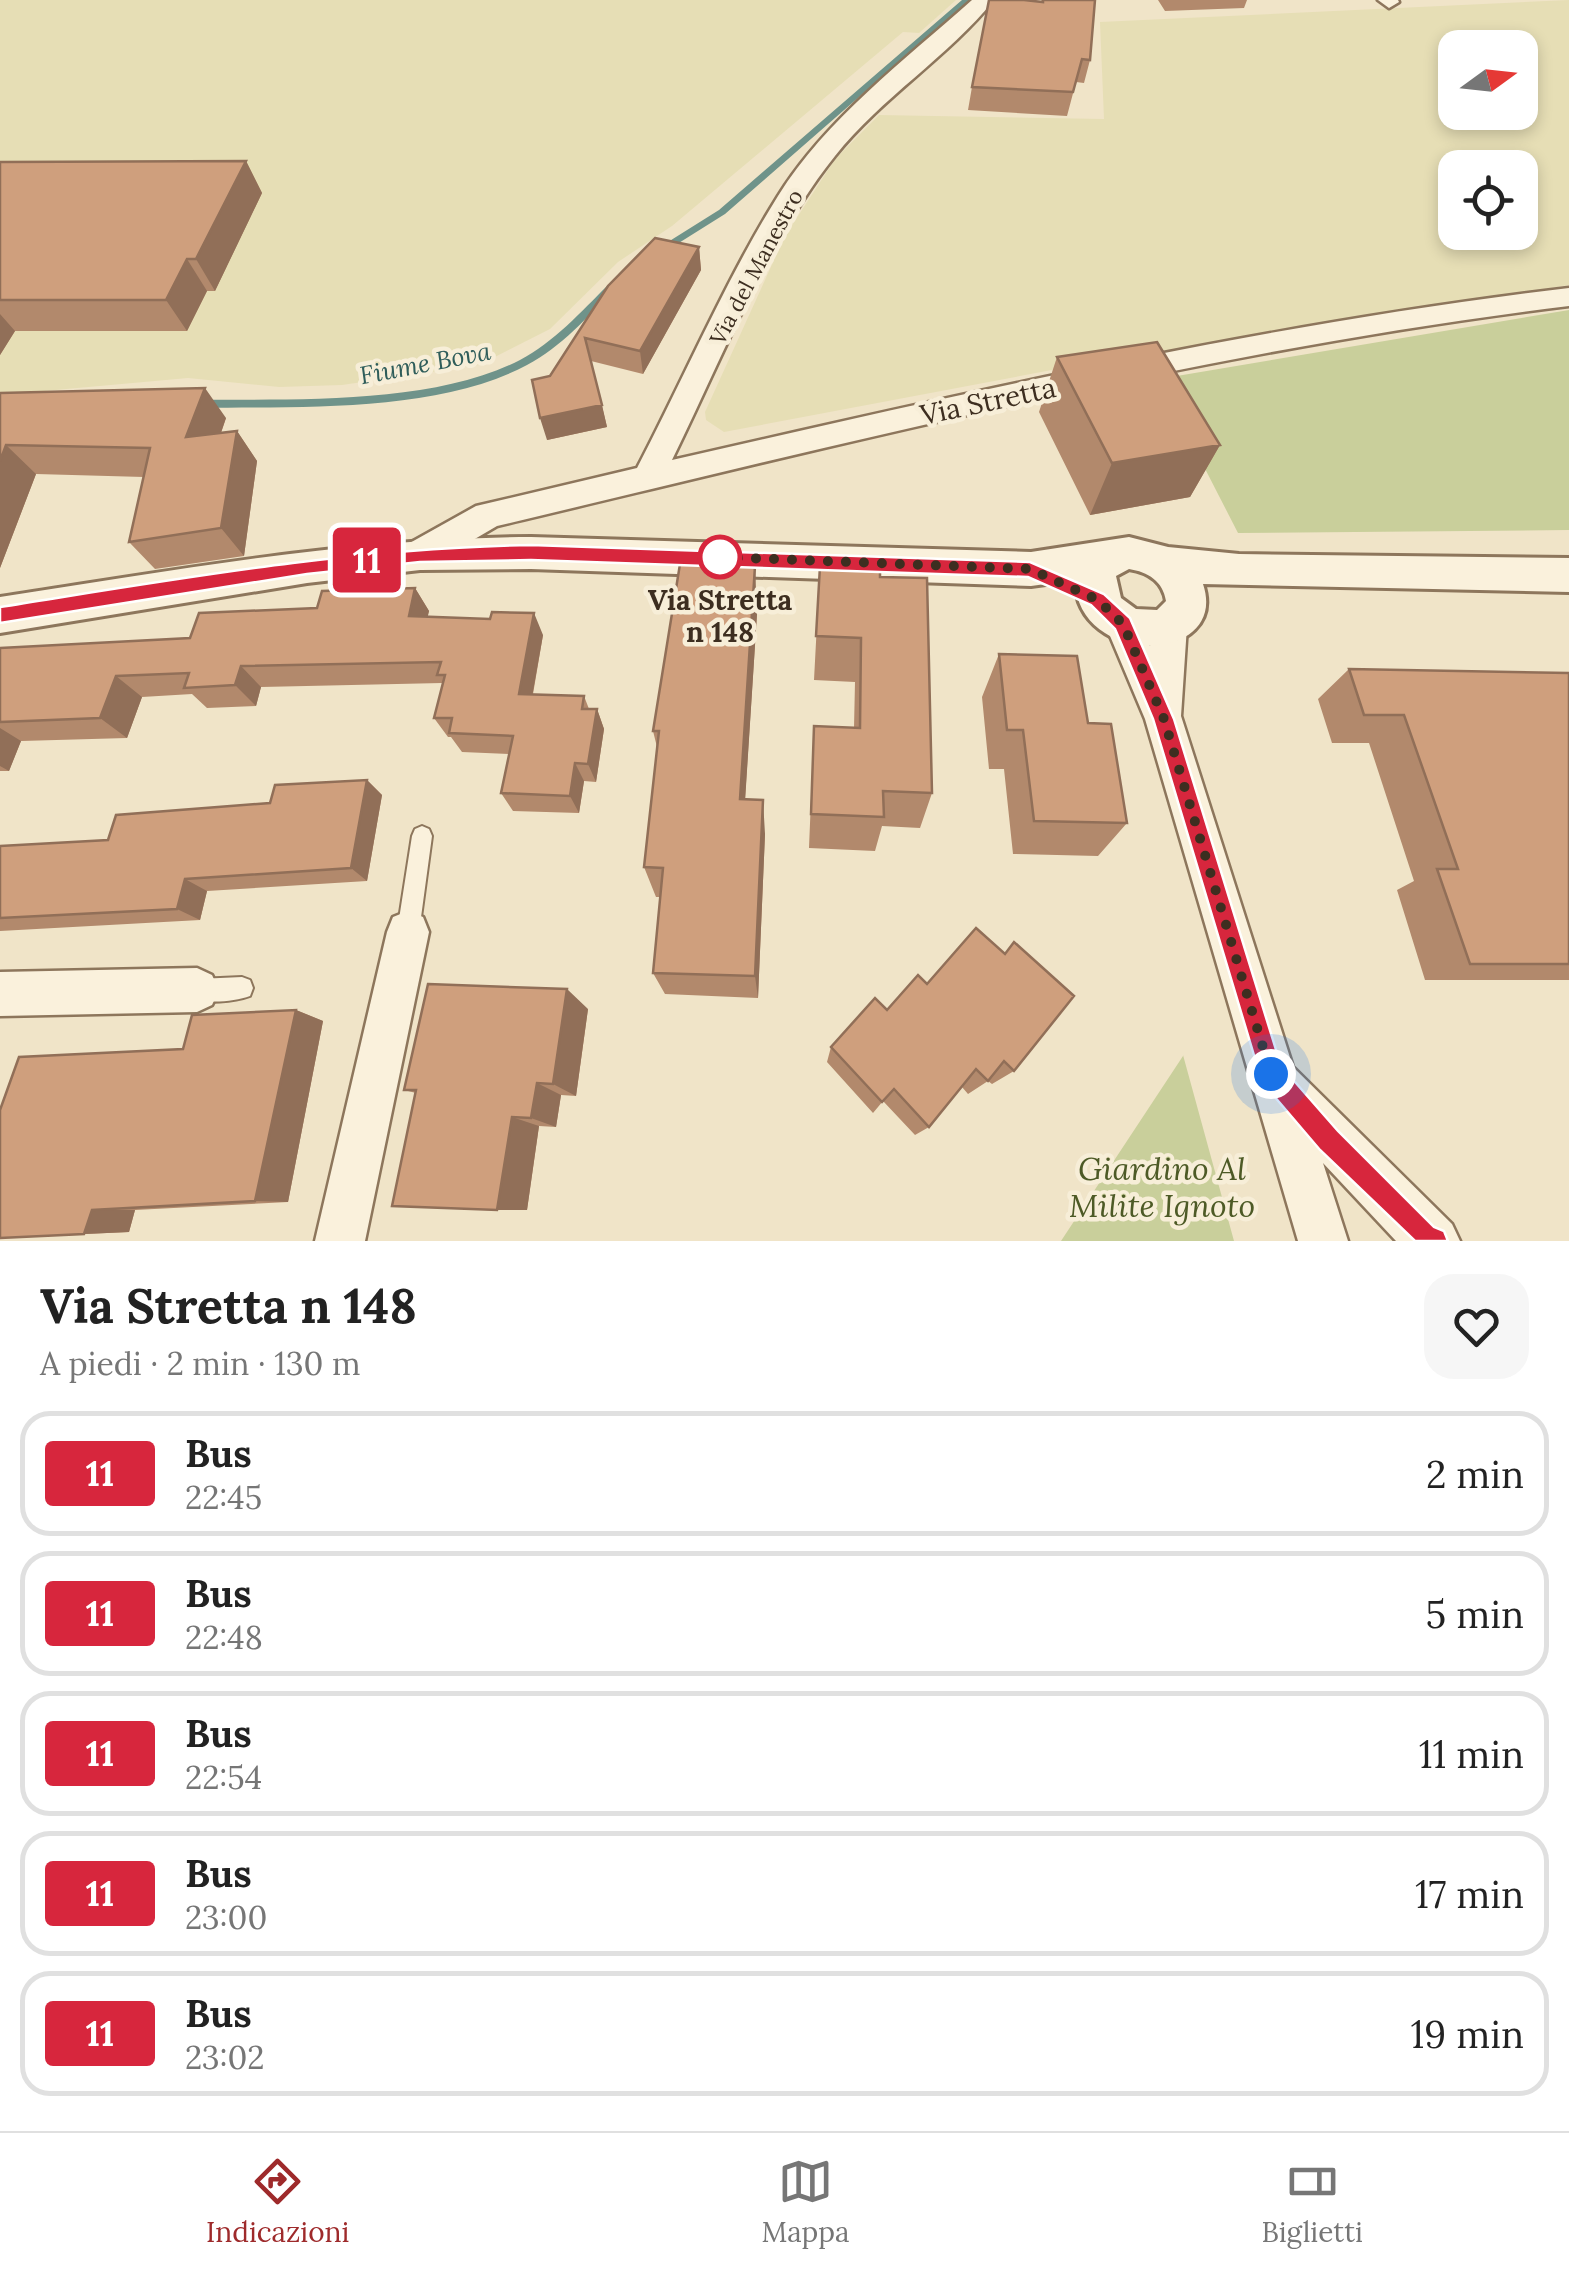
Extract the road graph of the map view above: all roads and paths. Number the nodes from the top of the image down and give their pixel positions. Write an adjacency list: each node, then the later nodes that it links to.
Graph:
1 (984, 0): 3 (street, Via del Manestro)
2 (1569, 297): 3 (street, Via Stretta)
3 (649, 476): 4 (street, Via Stretta)
4 (420, 554): 8 (street, Via Stretta); 9 (street, Via Stretta)
5 (1165, 563): 6 (street); 8 (street); 10 (street)
6 (1239, 571): 7 (street); 10 (street)
7 (1569, 575)
8 (1109, 595): 10 (street); 11 (street)
9 (0, 615)
10 (1178, 617): 11 (street)
11 (1164, 719): 17 (street)
12 (422, 836): 13 (lane)
13 (408, 932): 18 (street)
14 (242, 988): 15 (lane)
15 (196, 990): 16 (street)
16 (0, 994)
17 (1271, 1074): 19 (street); 20 (street)
18 (340, 1241)
19 (1323, 1241)
20 (1435, 1241)

